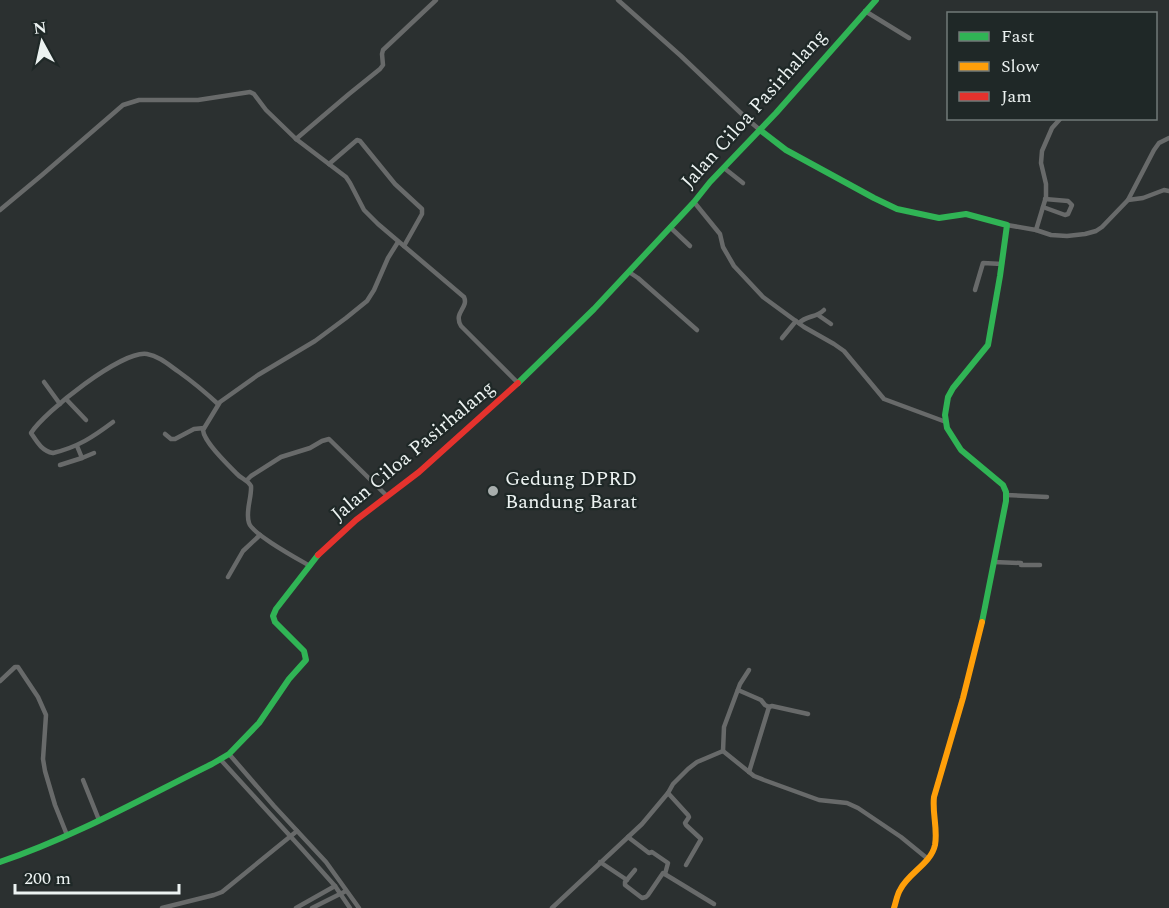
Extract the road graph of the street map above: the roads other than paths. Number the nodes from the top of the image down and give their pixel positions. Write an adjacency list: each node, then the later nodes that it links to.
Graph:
1 (436, 0): 9 (street)
2 (618, 0): 7 (street)
3 (876, 0): 4 (main road, Jalan Ciloa Pasirhalang)
4 (865, 11): 5 (street); 7 (main road, Jalan Ciloa Pasirhalang)
5 (909, 38)
6 (1059, 120): 14 (street)
7 (760, 130): 11 (main road, Jalan Ciloa Pasirhalang); 19 (main road)
8 (1169, 138): 15 (street)
9 (296, 139): 10 (street); 18 (street)
10 (329, 164): 22 (street); 23 (street)
11 (724, 168): 12 (street); 16 (main road, Jalan Ciloa Pasirhalang)
12 (743, 183)
13 (1169, 191): 15 (street)
14 (1045, 200): 17 (street); 17 (street)
15 (1128, 200): 21 (street)
16 (694, 202): 20 (main road, Jalan Ciloa Pasirhalang); 30 (street)
17 (1043, 207): 21 (street)
18 (0, 210)
19 (1007, 225): 21 (street); 25 (main road)
20 (670, 227): 24 (street); 26 (main road, Jalan Ciloa Pasirhalang)
21 (1036, 230)
22 (398, 242): 23 (street); 38 (street)
23 (404, 246): 35 (street)
24 (690, 246)
25 (1002, 264): 27 (street); 41 (main road)
26 (629, 272): 32 (street); 35 (main road, Jalan Ciloa Pasirhalang)
27 (975, 290)
28 (824, 310): 29 (street)
29 (818, 315): 30 (street); 31 (street)
30 (797, 322): 33 (street); 41 (street)
31 (831, 324)
32 (697, 330)
33 (782, 338)
34 (44, 382): 37 (street)
35 (518, 383): 50 (main road, Jalan Ciloa Pasirhalang)
36 (66, 399): 37 (street); 38 (street); 39 (street)
37 (60, 404): 44 (street)
38 (218, 404): 42 (street)
39 (86, 420)
40 (113, 422): 44 (street)
41 (946, 422): 49 (main road)
42 (204, 428): 43 (street); 48 (street)
43 (165, 434)
44 (77, 446): 46 (street)
45 (94, 453): 46 (street)
46 (82, 458): 47 (street)
47 (60, 465)
48 (247, 480): 50 (street); 52 (street)
49 (1006, 495): 51 (street); 53 (main road)
50 (387, 496): 55 (main road, Jalan Ciloa Pasirhalang)
51 (1047, 498)
52 (260, 535): 55 (street); 56 (street)
53 (994, 562): 54 (street); 73 (main road)
54 (1040, 565)
55 (310, 566): 63 (main road, Jalan Ciloa Pasirhalang)
56 (228, 577)
57 (749, 670): 59 (street)
58 (0, 681): 70 (street)
59 (738, 690): 60 (street); 62 (street)
60 (769, 707): 61 (street); 65 (street)
61 (808, 714)
62 (723, 751): 65 (street); 67 (street)
63 (229, 754): 64 (main road, Jalan Ciloa Pasirhalang); 69 (street)
64 (220, 759): 68 (main road, Jalan Ciloa Pasirhalang); 71 (street)
65 (749, 772): 73 (street)
66 (83, 780): 68 (street)
67 (668, 793): 72 (street); 76 (street)
68 (99, 820): 70 (main road, Jalan Ciloa Pasirhalang)
69 (297, 831): 71 (street); 80 (street)
70 (66, 835): 74 (main road, Jalan Ciloa Pasirhalang)
71 (291, 836): 81 (street); 85 (street)
72 (628, 837): 75 (street); 78 (street)
73 (927, 859): 91 (main road)
74 (0, 862)
75 (600, 862): 79 (street); 90 (street)
76 (686, 865)
77 (635, 870): 79 (street)
78 (665, 874): 79 (street); 84 (street)
79 (627, 880)
80 (340, 883): 81 (street); 82 (street)
81 (334, 886): 83 (street); 86 (street)
82 (346, 891): 83 (street); 89 (street)
83 (340, 894): 87 (street); 88 (street)
84 (714, 904)
85 (162, 908)
86 (296, 908)
87 (312, 908)
88 (350, 908)
89 (359, 908)
90 (552, 908)
91 (894, 908)

